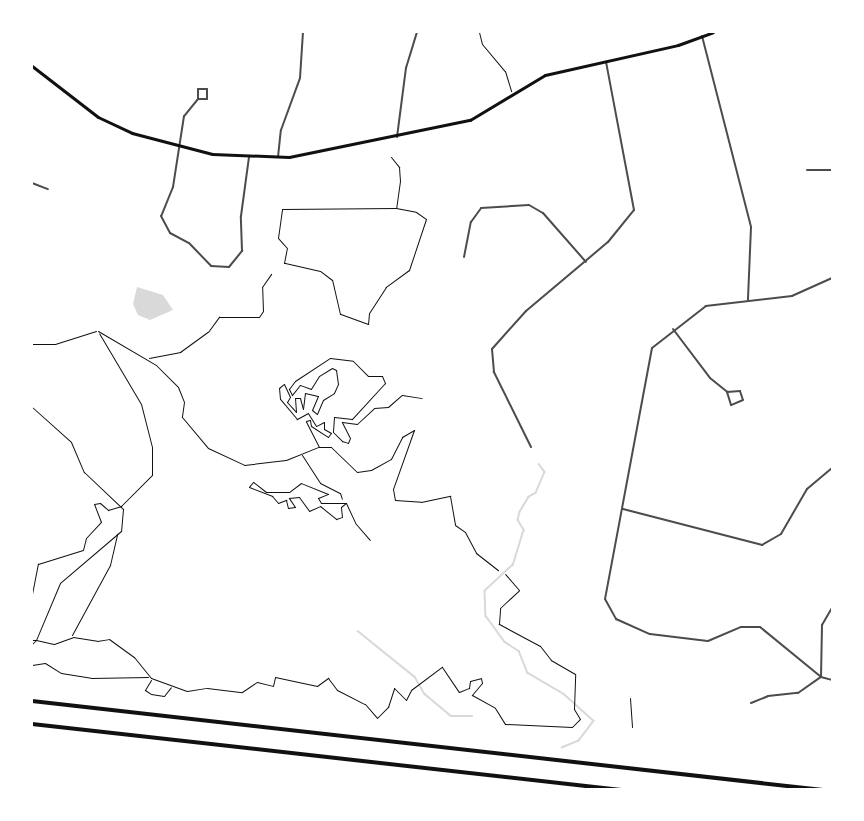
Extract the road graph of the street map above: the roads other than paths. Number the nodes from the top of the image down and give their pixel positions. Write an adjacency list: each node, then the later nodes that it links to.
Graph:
1 (303, 32): 11 (street)
2 (417, 32): 8 (street)
3 (713, 32): 4 (main road)
4 (702, 36): 5 (main road); 19 (street)
5 (606, 62): 8 (main road); 17 (street)
6 (32, 66): 9 (main road)
7 (198, 99): 7 (street); 9 (street)
8 (398, 137): 11 (main road)
9 (180, 148): 10 (main road); 10 (street)
10 (249, 157): 11 (main road)
11 (278, 158)
12 (807, 170): 13 (street)
13 (832, 170)
14 (32, 183): 15 (street)
15 (48, 189)
16 (464, 257): 17 (street)
17 (586, 262): 22 (street)
18 (832, 278): 19 (street)
19 (748, 301): 20 (street)
20 (673, 329): 21 (street); 24 (street)
21 (727, 392): 21 (street)
22 (531, 447)
23 (832, 468): 24 (street)
24 (623, 509): 26 (street)
25 (832, 608): 26 (street)
26 (821, 676): 27 (street); 29 (street)
27 (832, 680)
28 (32, 701): 32 (highway)
29 (752, 703)
30 (32, 724): 31 (highway)
31 (621, 789)
32 (823, 789)

